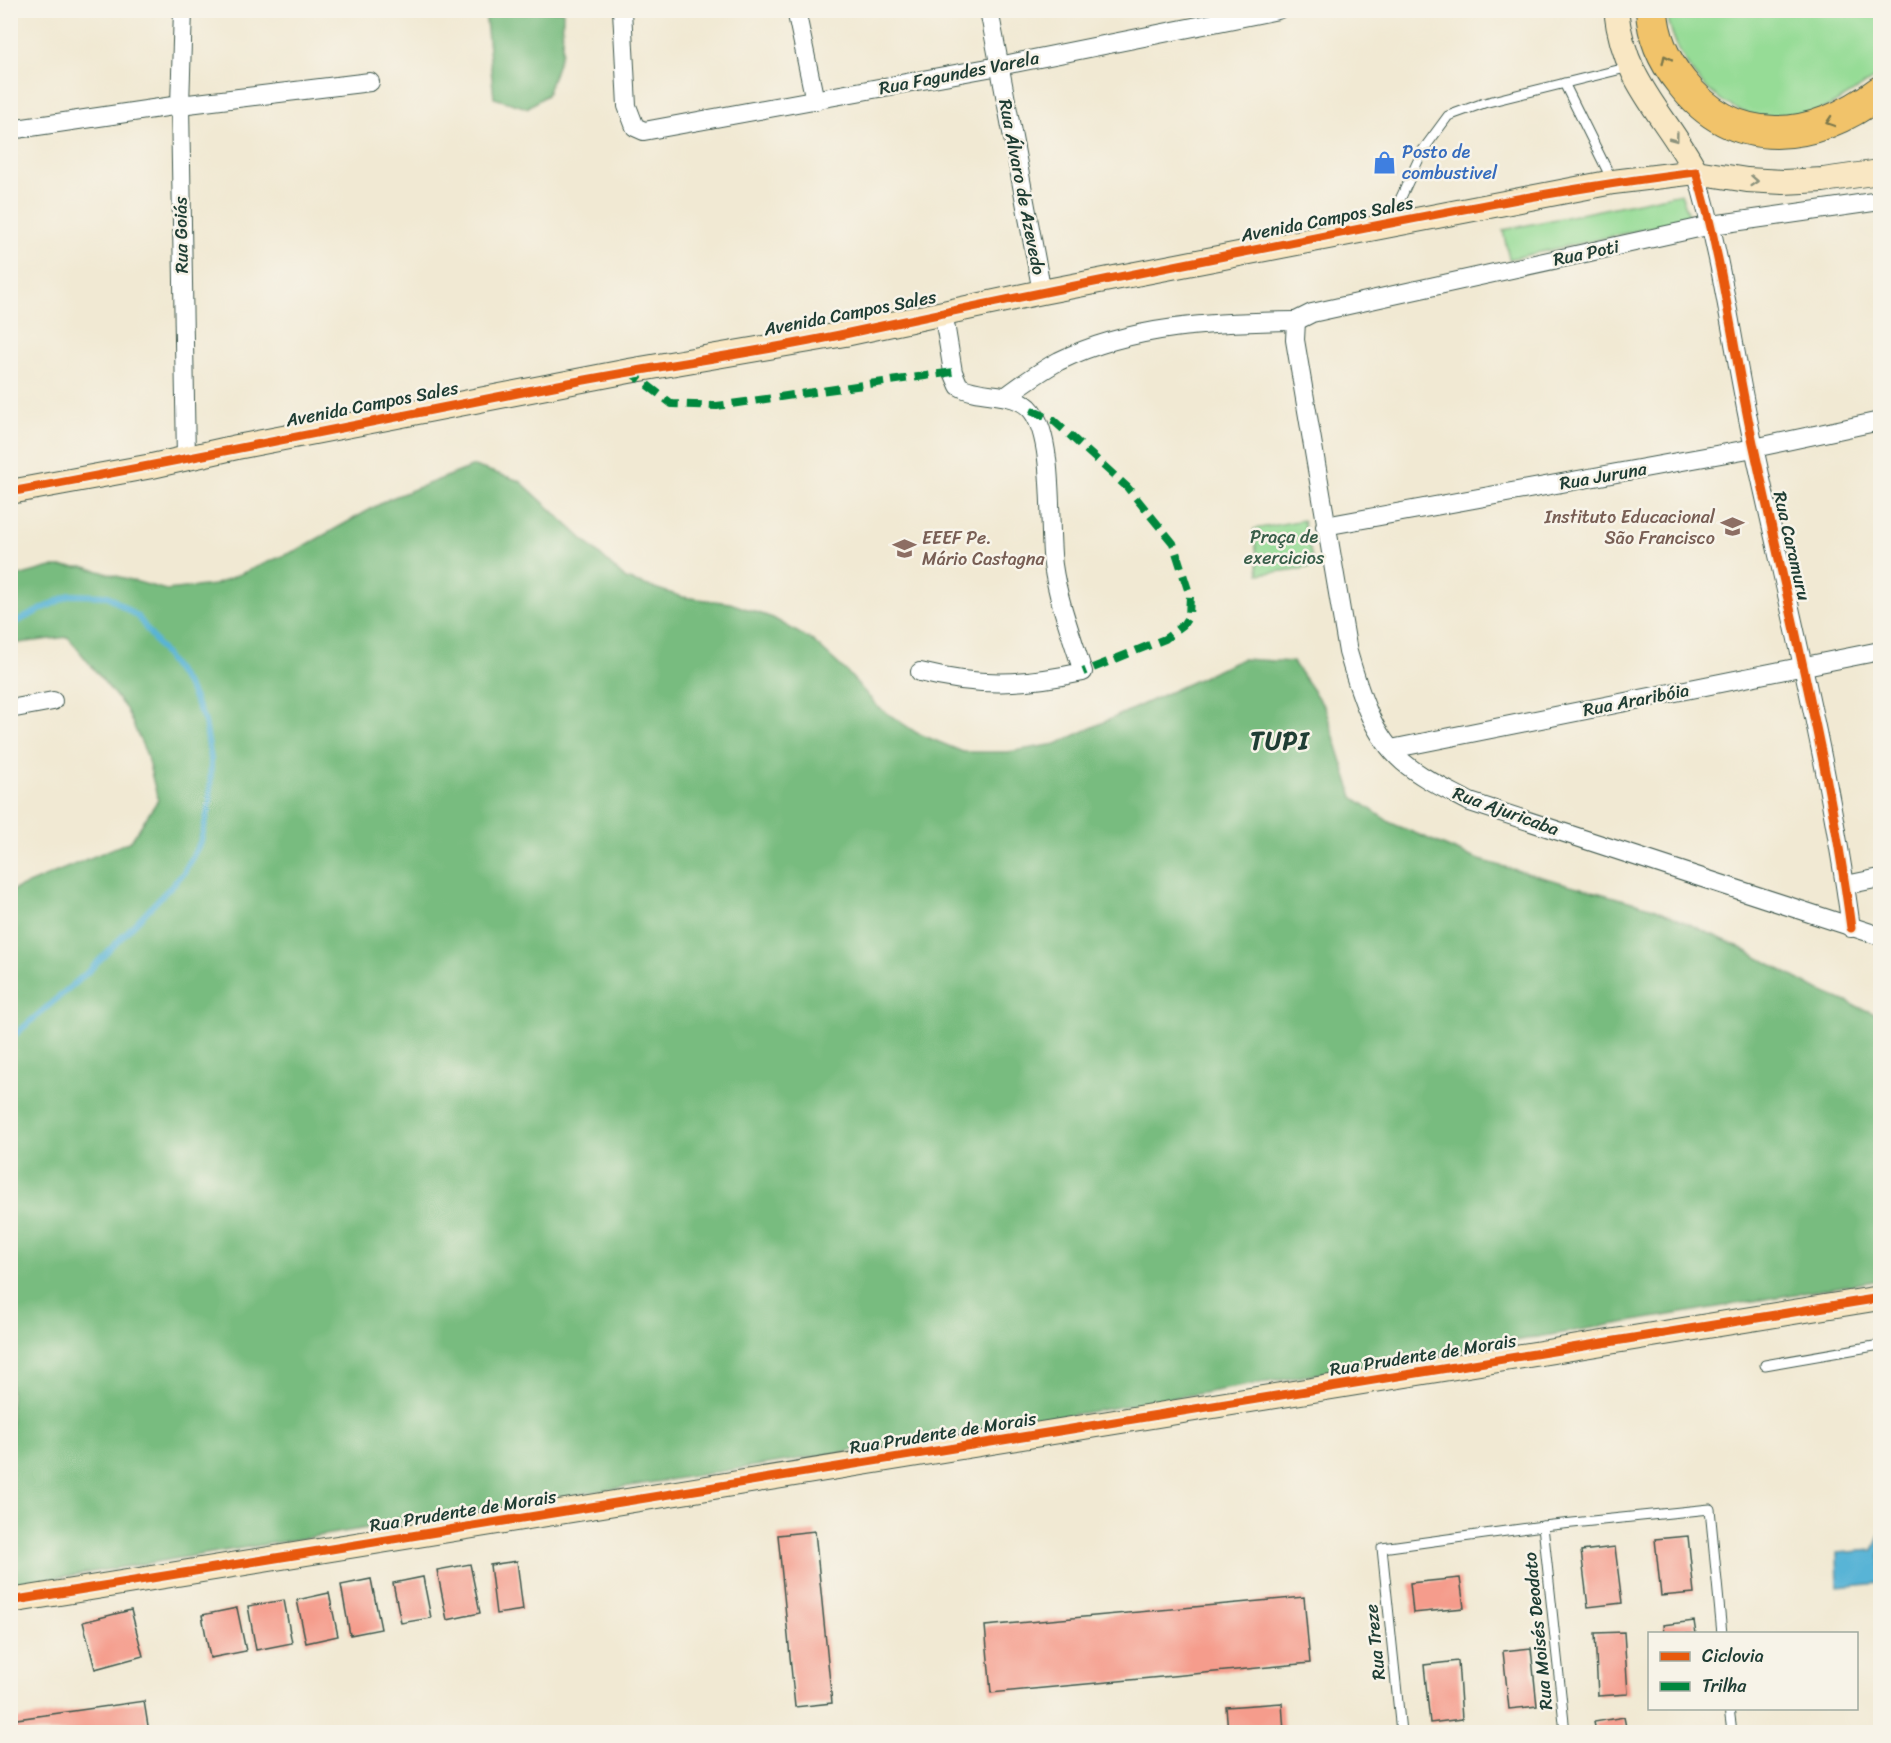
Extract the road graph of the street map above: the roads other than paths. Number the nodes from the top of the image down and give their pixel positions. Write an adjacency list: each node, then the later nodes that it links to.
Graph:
1 (183, 10): 14 (street, Rua Goiás)
2 (622, 10): 13 (street, Rua Fagundes Varela)
3 (796, 10): 13 (street)
4 (989, 10): 8 (street, Rua Álvaro de Azevedo)
5 (1278, 10): 8 (street, Rua Fagundes Varela)
6 (1616, 10): 9 (street)
7 (1652, 10): 12 (highway, one-way to 7)
8 (999, 66): 13 (street, Rua Fagundes Varela); 22 (street, Rua Álvaro de Azevedo)
9 (1630, 67): 11 (lane); 16 (street, one-way to 16)
10 (370, 82): 14 (street)
11 (1564, 83): 18 (lane); 20 (lane)
12 (1881, 92)
13 (814, 101)
14 (180, 105): 15 (street); 28 (street, Rua Goiás)
15 (10, 130)
16 (1696, 172): 17 (street, Avenida Campos Sales, one-way to 17); 18 (street, Avenida Campos Sales); 21 (street, Rua Caramuru)
17 (1881, 172)
18 (1612, 182): 20 (street, Avenida Campos Sales)
19 (1881, 201): 21 (street, Rua Poti)
20 (1389, 224): 22 (street, Avenida Campos Sales)
21 (1712, 225): 24 (street, Rua Poti); 27 (street, Rua Caramuru)
22 (1042, 292): 23 (street, Avenida Campos Sales)
23 (943, 311): 25 (street); 28 (street, Avenida Campos Sales)
24 (1296, 321): 25 (street, Rua Poti); 30 (street, Rua Ajuricaba)
25 (1006, 396): 33 (street)
26 (1881, 421): 27 (street, Rua Juruna)
27 (1754, 448): 30 (street, Rua Juruna); 32 (street, Rua Caramuru)
28 (186, 459): 29 (street, Avenida Campos Sales)
29 (10, 492)
30 (1325, 525): 36 (street, Rua Ajuricaba)
31 (1881, 651): 32 (street, Rua Araribóia)
32 (1802, 666): 36 (street, Rua Araribóia); 38 (street, Rua Caramuru)
33 (920, 672)
34 (53, 701): 35 (street)
35 (10, 709)
36 (1391, 749): 39 (street, Rua Ajuricaba)
37 (1881, 878): 38 (street)
38 (1846, 885): 39 (street, Rua Caramuru)
39 (1851, 928): 40 (street, Rua Ajuricaba)
40 (1881, 936)
41 (1881, 1298): 45 (street, Rua Prudente de Morais)
42 (1881, 1345): 43 (lane)
43 (1765, 1365)
44 (1543, 1526): 46 (lane); 48 (lane, Rua Treze); 49 (lane, Rua Moisés Deodato)
45 (10, 1601)
46 (1722, 1632)
47 (1729, 1710): 50 (lane)
48 (1401, 1732)
49 (1565, 1732)
50 (1732, 1732)

